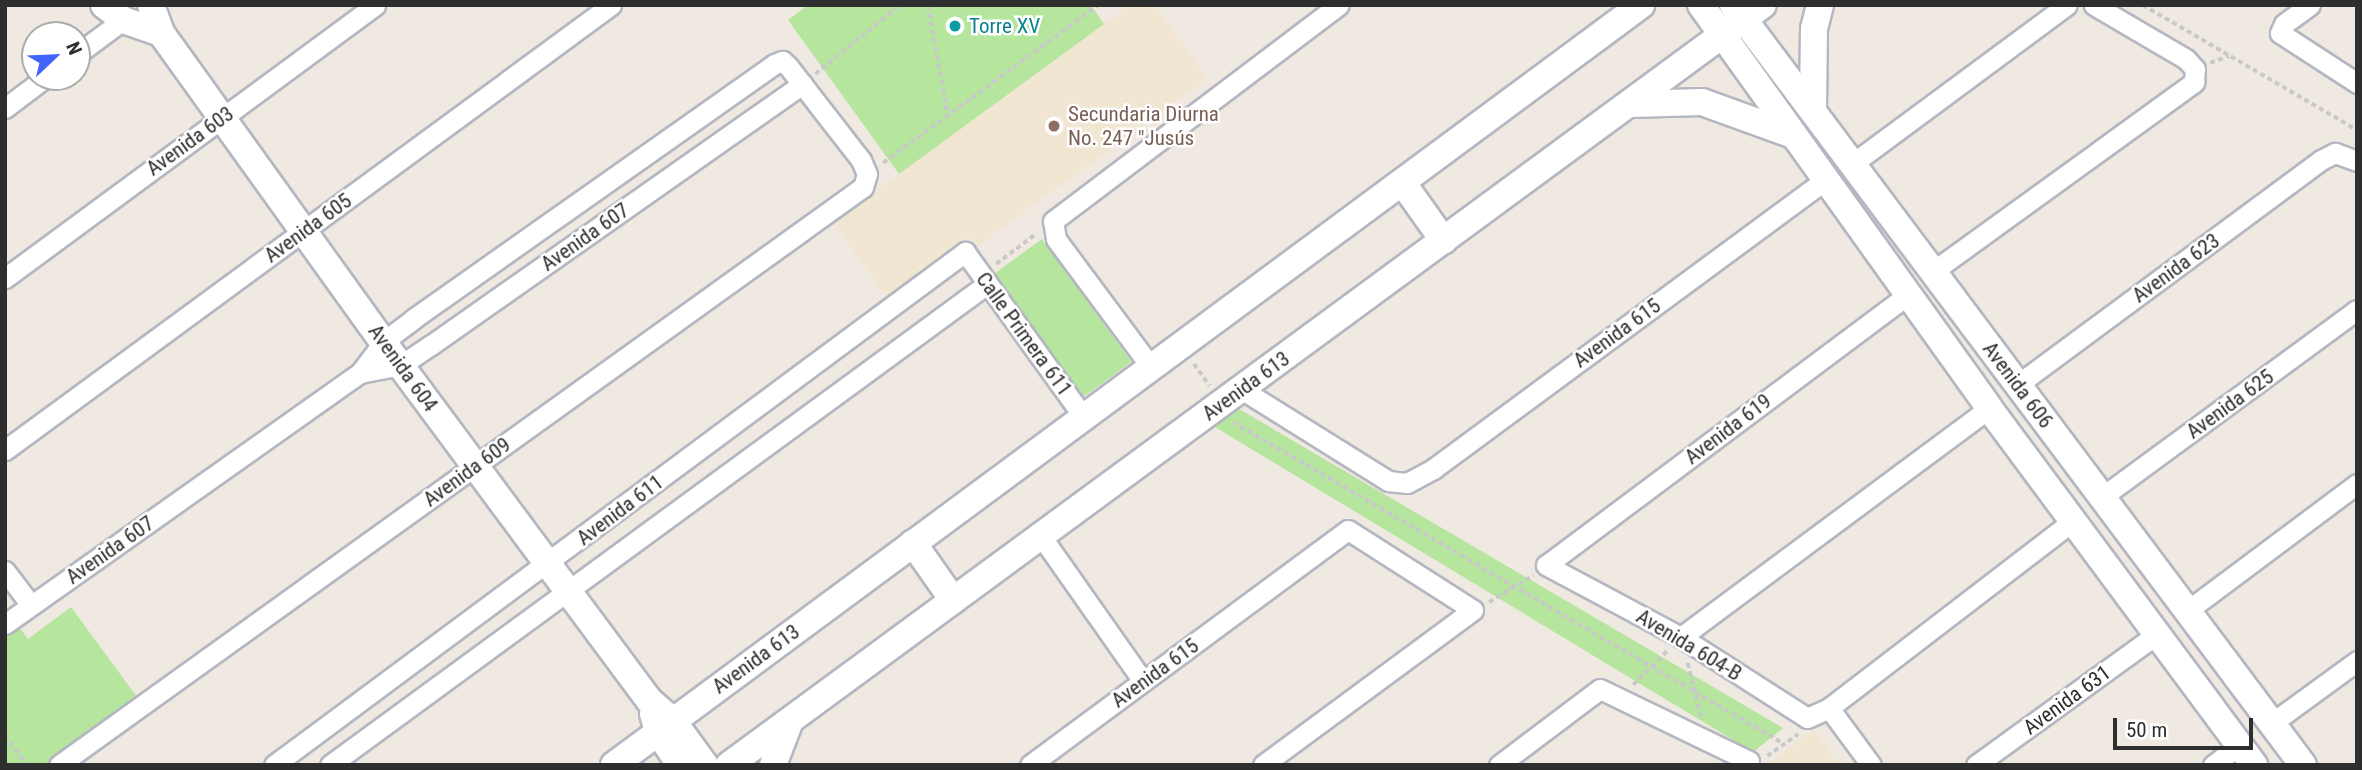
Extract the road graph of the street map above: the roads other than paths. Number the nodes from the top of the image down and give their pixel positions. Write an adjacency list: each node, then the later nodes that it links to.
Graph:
1 (151, 5): 13 (street, Avenida 604)
2 (375, 5): 23 (street, Avenida 603)
3 (1339, 5): 39 (street)
4 (1641, 5): 28 (street, Avenida 613)
5 (1701, 5): 14 (street, Avenida 606)
6 (1820, 5): 19 (street)
7 (2067, 5): 26 (street)
8 (2094, 5): 32 (street)
9 (2310, 5): 16 (street)
10 (600, 8): 29 (street, Avenida 605)
11 (1746, 10): 14 (street, Avenida 613); 19 (street, Avenida 606)
12 (114, 12): 13 (street); 15 (street)
13 (161, 33): 23 (street, Avenida 604)
14 (1722, 36): 20 (street, Avenida 613); 22 (street, Avenida 606)
15 (91, 38)
16 (2357, 83)
17 (802, 84): 37 (street, Avenida 607); 38 (street, Avenida 607); 46 (street, Avenida 609)
18 (27, 91): 21 (street)
19 (1805, 99): 22 (street); 26 (street, Avenida 606)
20 (1630, 105): 24 (street); 30 (street, Avenida 613)
21 (5, 108)
22 (1774, 108): 24 (street, Avenida 606)
23 (222, 118): 29 (street, Avenida 604); 33 (street, Avenida 603)
24 (1794, 136): 27 (street, Avenida 606)
25 (2357, 161): 41 (street, Avenida 623)
26 (1852, 164): 32 (street, Avenida 606)
27 (1825, 180): 35 (street, Avenida 606); 42 (street, Avenida 615)
28 (1402, 182): 30 (street); 39 (street, Avenida 613)
29 (303, 231): 37 (street, Avenida 604); 45 (street, Avenida 605)
30 (1444, 241): 42 (street, Avenida 613)
31 (965, 252): 34 (street, Calle Primera 611); 52 (street, Avenida 611)
32 (1932, 272): 41 (street, Avenida 606)
33 (5, 278)
34 (984, 280): 44 (street, Calle Primera 611); 57 (street, Avenida 611)
35 (1910, 293): 43 (street, Avenida 606); 54 (street, Avenida 619)
36 (2357, 310): 48 (street, Avenida 625)
37 (383, 342): 38 (street, Avenida 604); 40 (street, Avenida 607)
38 (401, 365): 40 (street, Avenida 607); 46 (street, Avenida 604)
39 (1151, 367): 44 (street, Avenida 613)
40 (360, 373): 59 (street, Avenida 607)
41 (2017, 385): 48 (street, Avenida 606)
42 (1232, 396): 50 (street, Avenida 613)
43 (1989, 408): 49 (street, Avenida 606); 63 (street)
44 (1083, 416): 51 (street, Avenida 613)
45 (5, 450)
46 (475, 466): 52 (street, Avenida 604); 72 (street, Avenida 609)
47 (2357, 484): 60 (street)
48 (2102, 497): 53 (street, Avenida 606)
49 (2073, 521): 56 (street, Avenida 606); 66 (street)
50 (1041, 536): 58 (street, Avenida 613); 65 (street)
51 (913, 543): 58 (street); 69 (street, Avenida 613)
52 (550, 562): 57 (street, Avenida 604); 73 (street, Avenida 611)
53 (2151, 562): 56 (street); 60 (street, Avenida 606)
54 (1546, 565): 63 (street, Avenida 604-B)
55 (5, 571): 59 (street)
56 (2121, 585): 62 (street, Avenida 606)
57 (572, 591): 69 (street, Avenida 604); 74 (street, Avenida 611)
58 (953, 600): 67 (street, Avenida 613)
59 (31, 605): 61 (street, Avenida 607)
60 (2187, 611): 68 (street, Avenida 606)
61 (5, 624)
62 (2157, 634): 70 (street, Avenida 606); 84 (street, Avenida 631)
63 (1681, 637): 66 (street, Avenida 604-B)
64 (2357, 661): 68 (street)
65 (1143, 681): 80 (street, Avenida 615); 81 (street, Avenida 615)
66 (1829, 708): 83 (street)
67 (791, 720): 78 (street, Avenida 613); 79 (street)
68 (2272, 723): 86 (street, Avenida 606)
69 (665, 726): 75 (street, Avenida 613); 76 (street, Avenida 604); 77 (street, Avenida 604)
70 (2247, 755): 85 (street)
71 (1746, 763): 82 (street)
72 (59, 765)
73 (274, 765)
74 (330, 765)
75 (614, 765)
76 (680, 765)
77 (705, 765)
78 (729, 765)
79 (773, 765)
80 (1030, 765)
81 (1263, 765)
82 (1499, 765)
83 (1871, 765)
84 (1976, 765)
85 (2213, 765)
86 (2303, 765)

